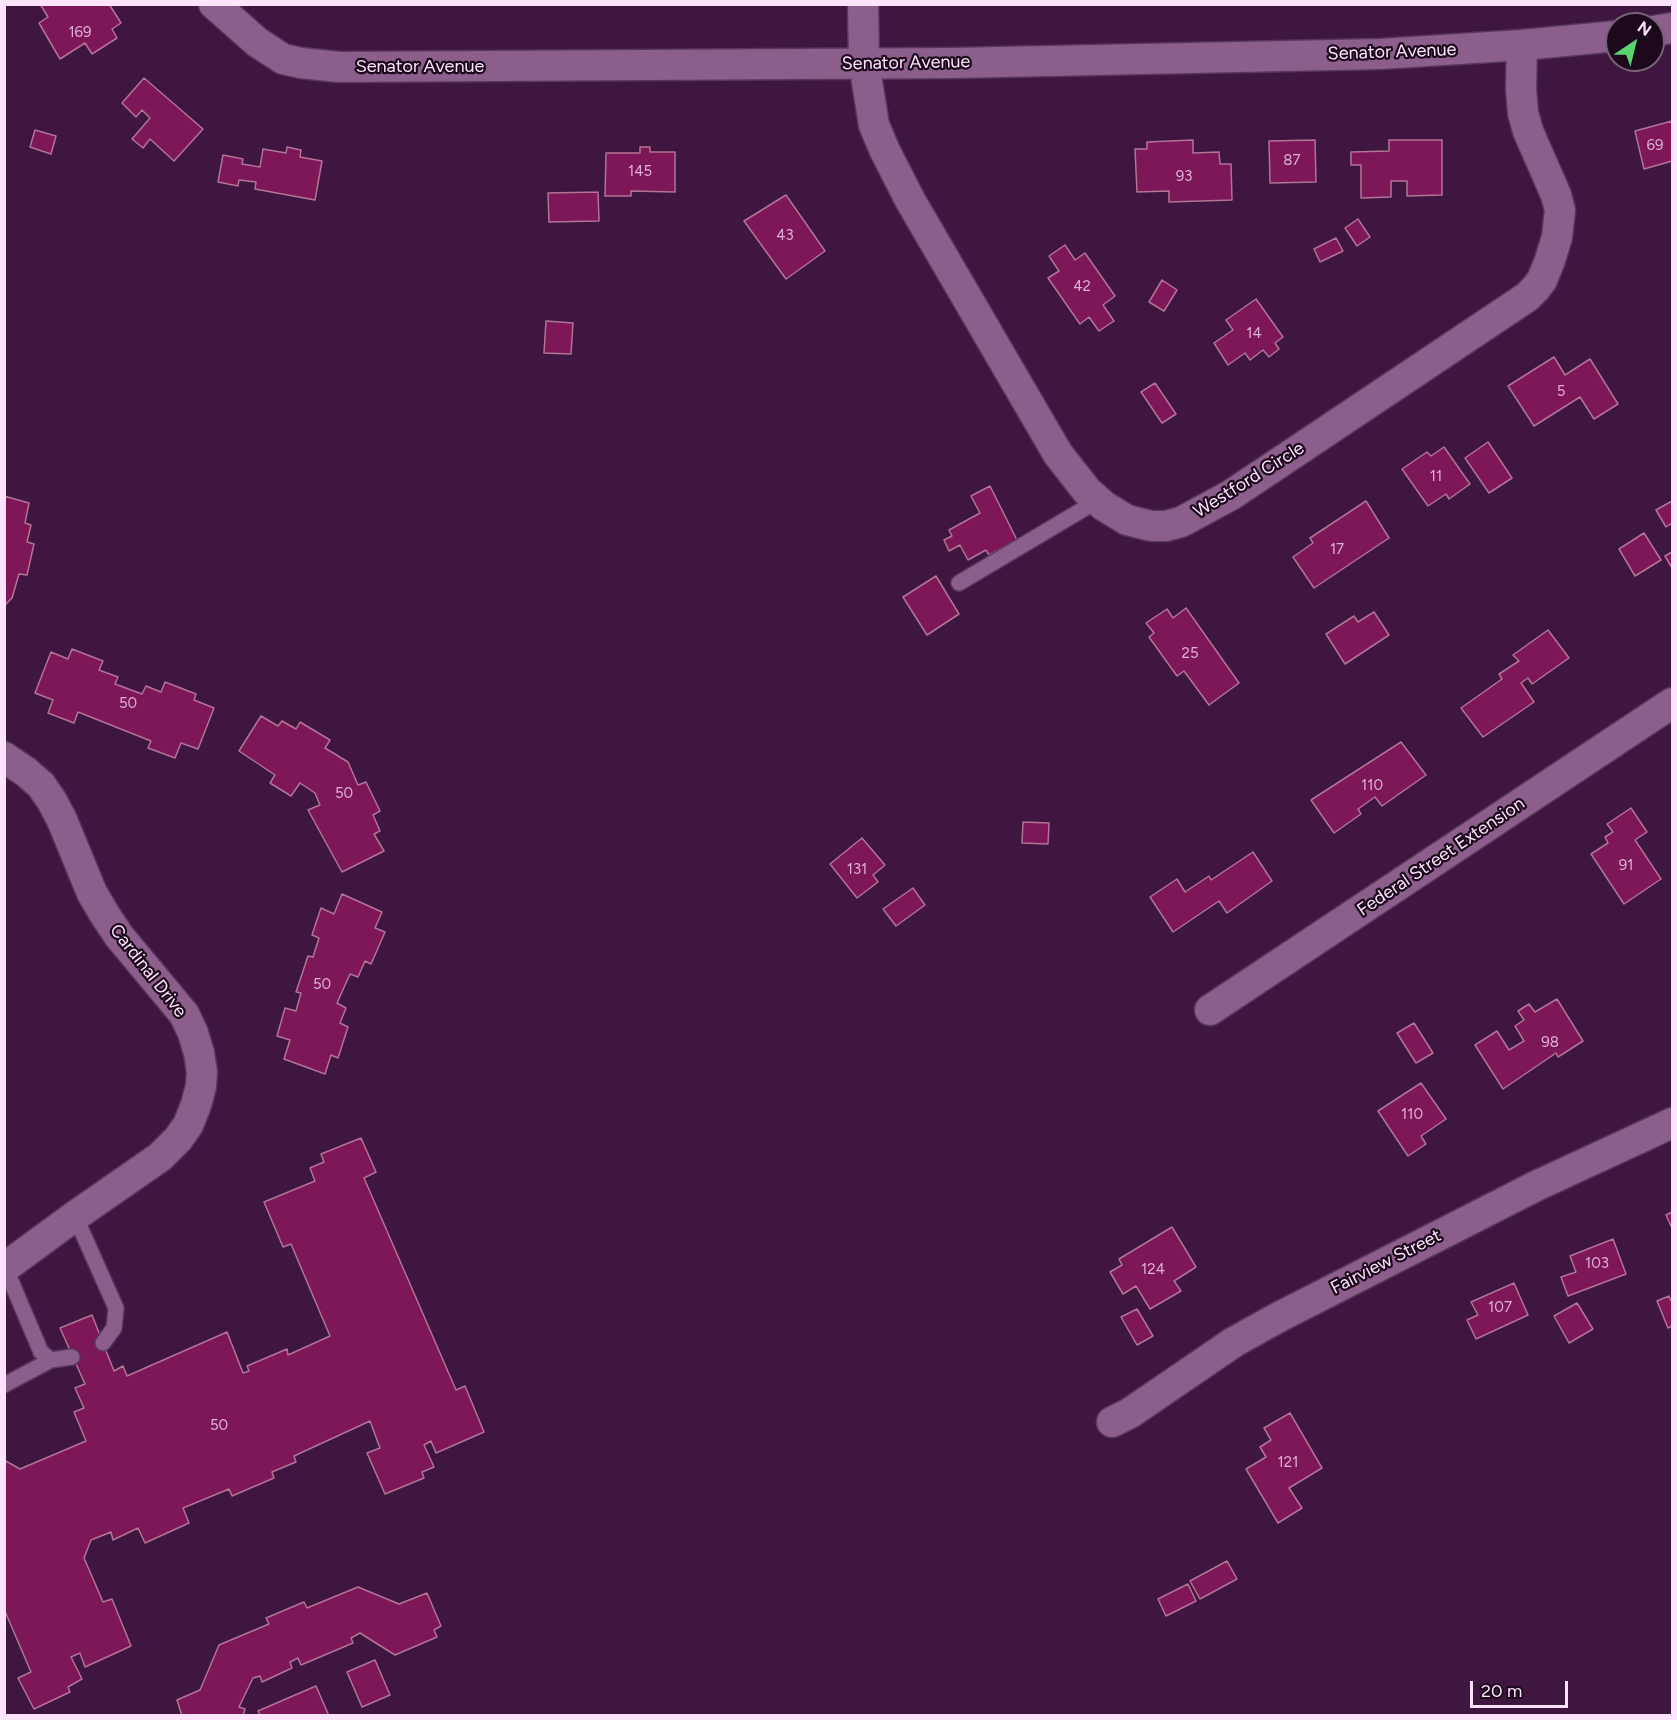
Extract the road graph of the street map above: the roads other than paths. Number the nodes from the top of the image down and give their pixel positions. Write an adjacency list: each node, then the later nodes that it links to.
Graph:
1 (214, 4): 5 (street, Senator Avenue)
2 (862, 4): 5 (street, Westford Circle)
3 (1605, 37): 4 (street, Senator Avenue)
4 (1522, 45): 5 (street, Senator Avenue); 6 (street, Westford Circle)
5 (864, 63): 6 (street, Westford Circle)
6 (1097, 501): 7 (lane)
7 (958, 583)
8 (1672, 703): 10 (street, Federal Street Extension)
9 (4, 756): 12 (street, Cardinal Drive)
10 (1210, 1010)
11 (1672, 1124): 18 (street, Fairview Street)
12 (75, 1216): 13 (street, Cardinal Drive); 14 (lane)
13 (5, 1268): 16 (lane)
14 (103, 1343)
15 (72, 1357): 16 (lane)
16 (51, 1360): 17 (lane)
17 (4, 1384)
18 (1112, 1422)

